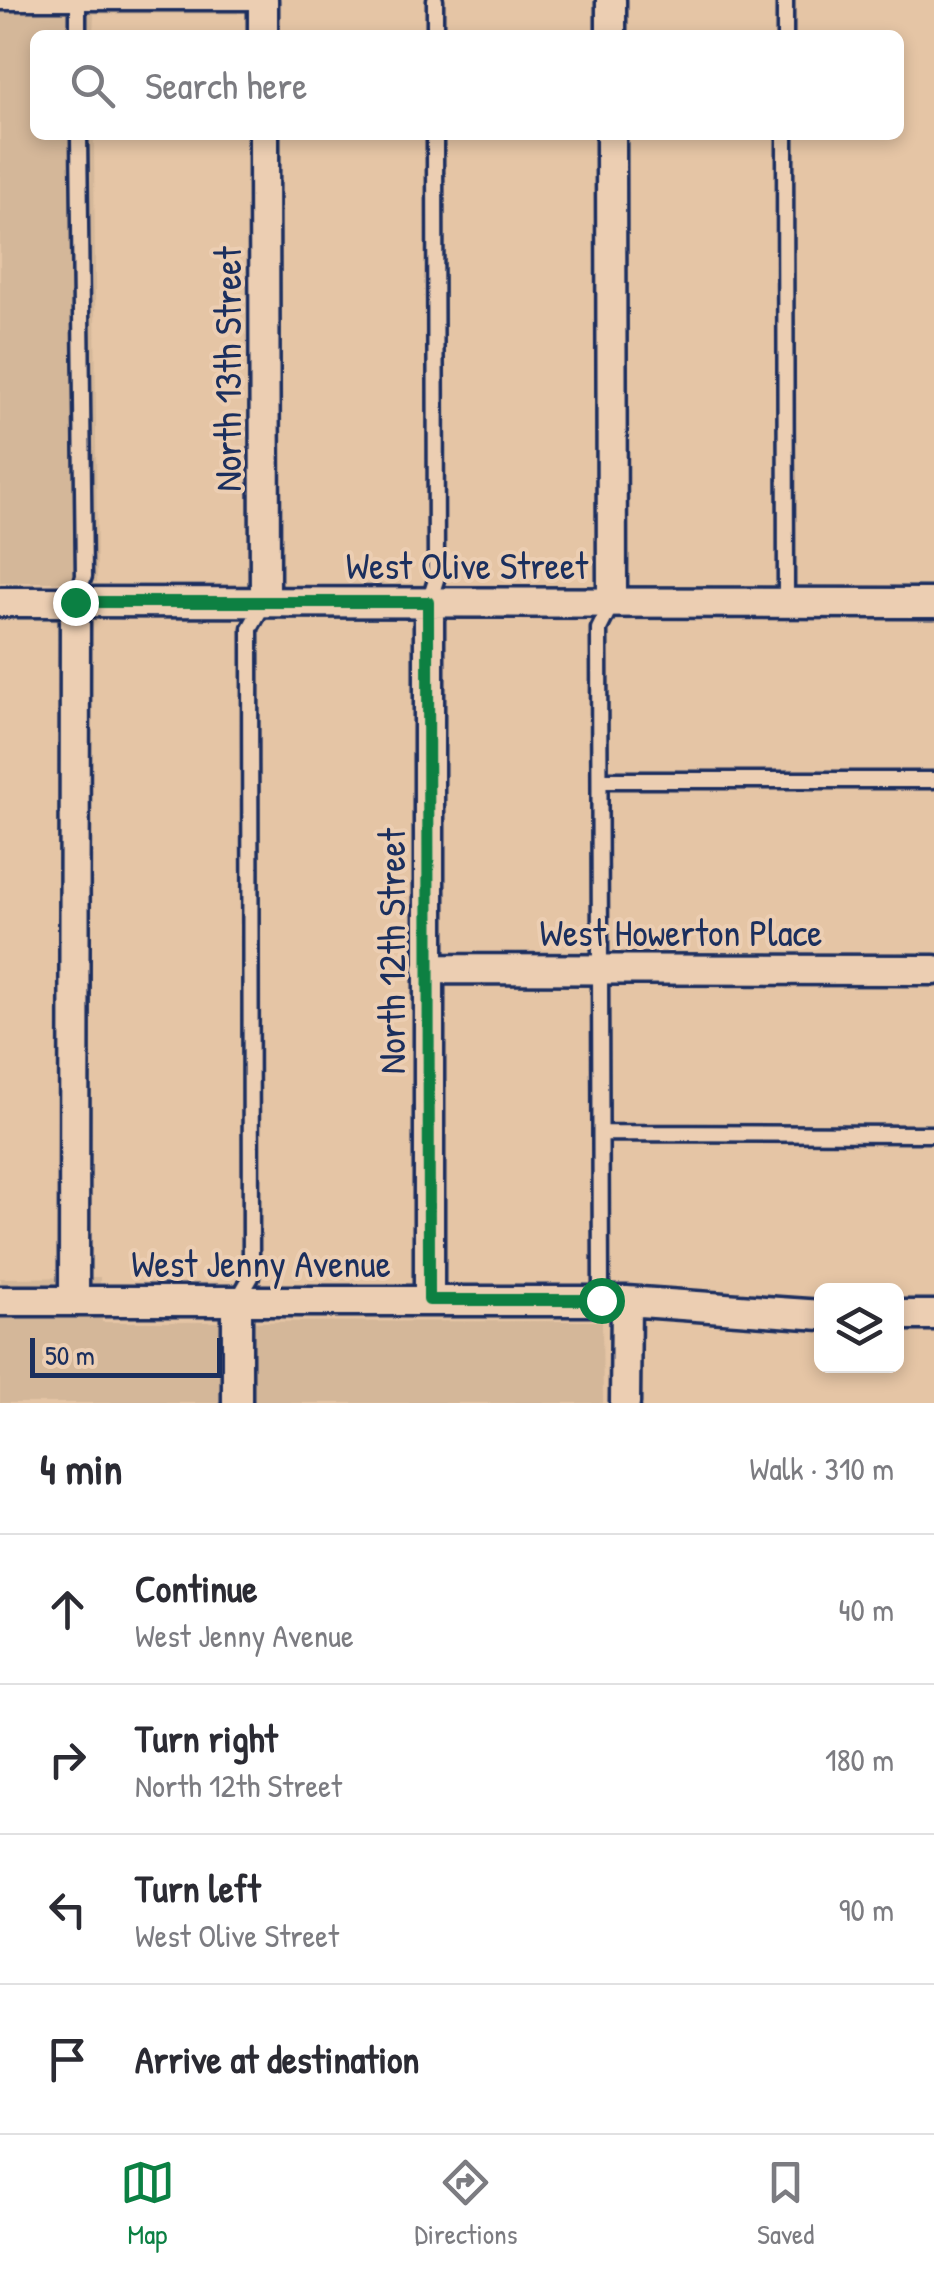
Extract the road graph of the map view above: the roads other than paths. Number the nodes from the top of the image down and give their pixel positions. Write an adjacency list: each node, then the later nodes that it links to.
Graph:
1 (435, 0): 9 (lane)
2 (611, 0): 10 (street)
3 (785, 0): 11 (lane)
4 (263, 1): 6 (lane); 8 (street)
5 (0, 2): 6 (lane)
6 (78, 2): 7 (lane)
7 (78, 30)
8 (263, 30)
9 (435, 30)
10 (611, 30)
11 (785, 30)
12 (79, 140): 18 (lane)
13 (264, 140): 19 (street, North 13th Street)
14 (435, 140): 20 (lane)
15 (612, 140): 21 (street)
16 (785, 140): 22 (lane)
17 (0, 602): 18 (street, West Olive Street)
18 (75, 602): 19 (street, West Olive Street); 34 (street)
19 (265, 602): 20 (street, West Olive Street); 35 (lane)
20 (428, 602): 21 (street, West Olive Street); 26 (street, North 12th Street)
21 (612, 602): 22 (street, West Olive Street); 24 (lane)
22 (786, 602): 23 (street, West Olive Street)
23 (934, 603)
24 (601, 780): 25 (lane); 27 (lane)
25 (934, 780)
26 (428, 968): 27 (street, West Howerton Place); 32 (street, North 12th Street)
27 (601, 969): 28 (street, West Howerton Place); 29 (lane)
28 (934, 970)
29 (601, 1134): 30 (lane); 33 (lane)
30 (934, 1134)
31 (0, 1300): 34 (street, West Jenny Avenue)
32 (429, 1300): 33 (street, West Jenny Avenue); 35 (street, West Jenny Avenue)
33 (613, 1300): 36 (street, West Jenny Avenue); 40 (street)
34 (74, 1301): 35 (street, West Jenny Avenue)
35 (237, 1301): 39 (street)
36 (814, 1314)
37 (904, 1315): 38 (street)
38 (934, 1315)
39 (237, 1403)
40 (626, 1403)

